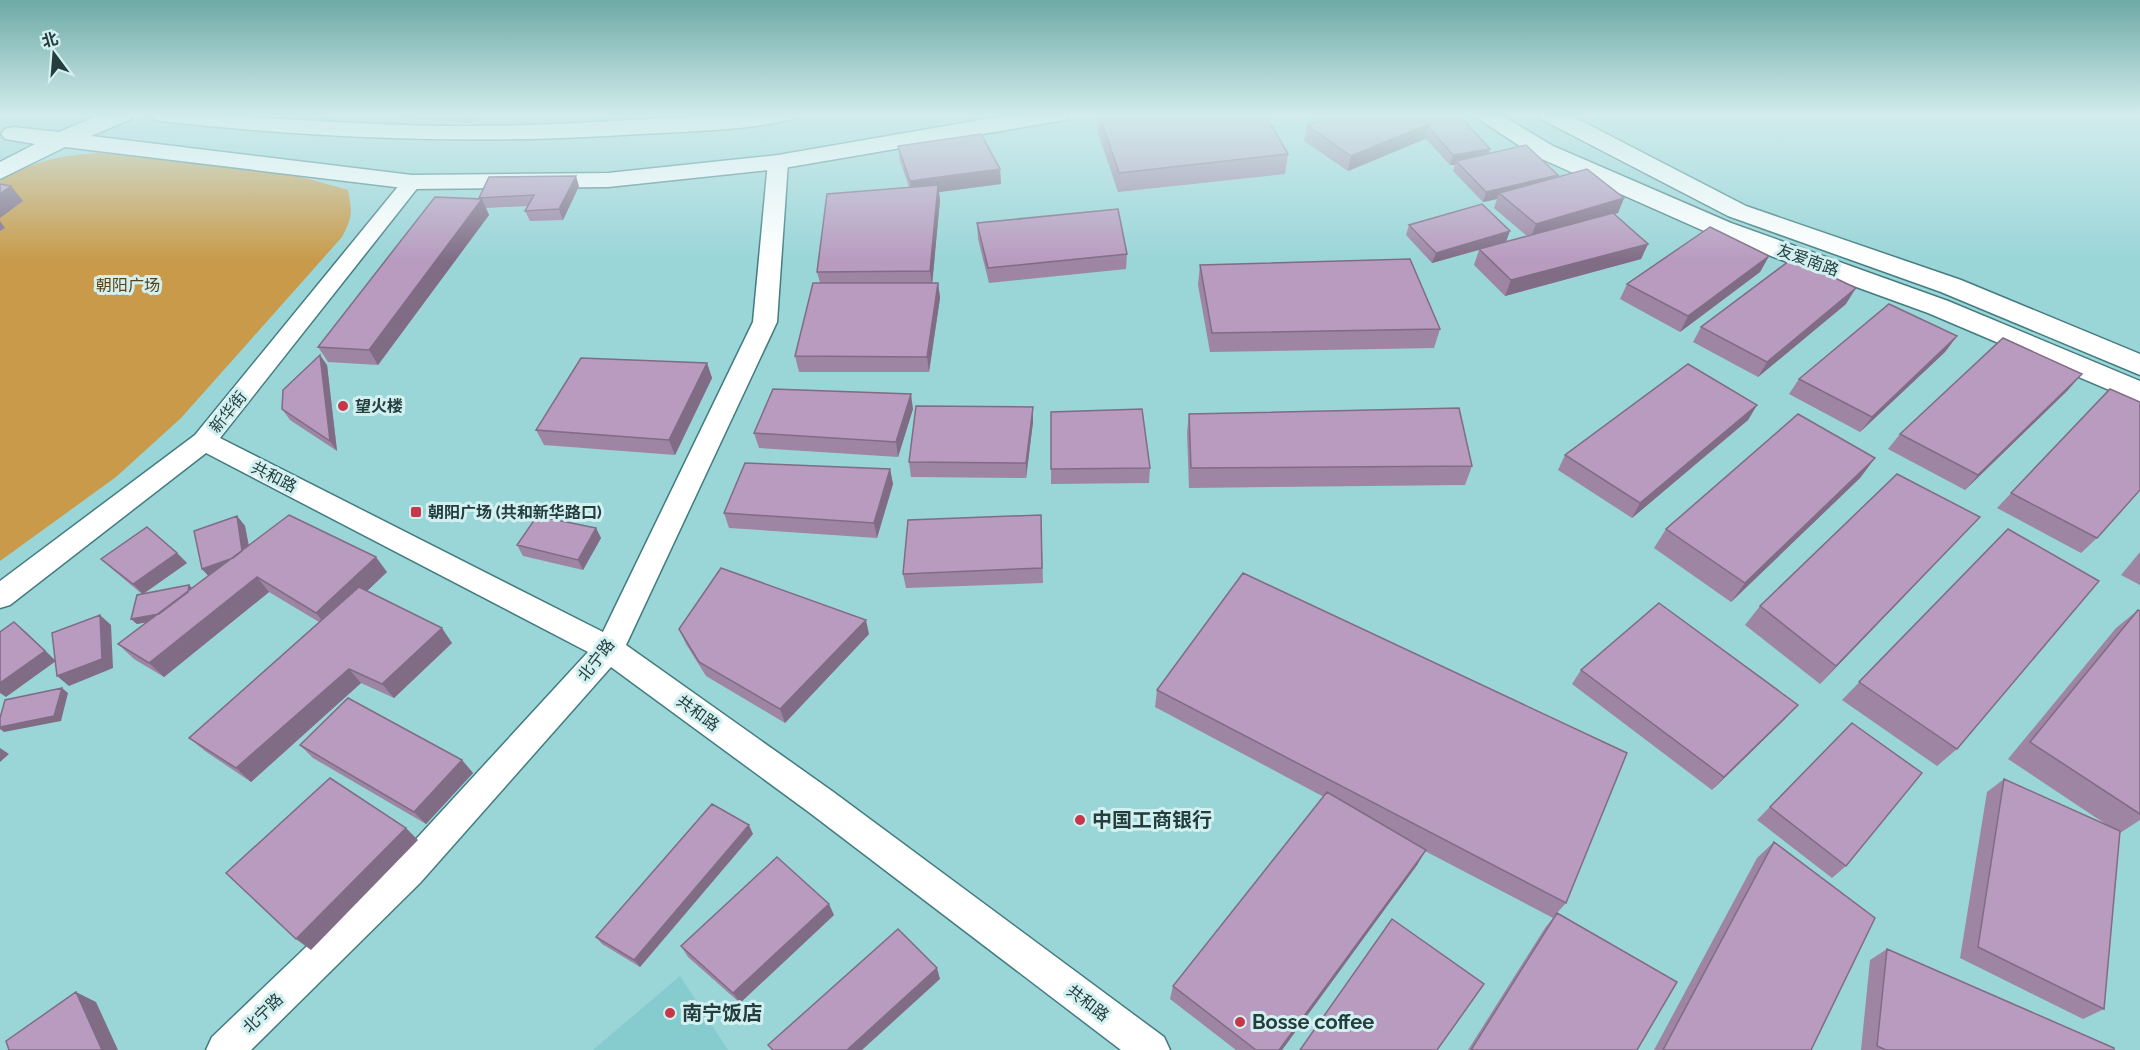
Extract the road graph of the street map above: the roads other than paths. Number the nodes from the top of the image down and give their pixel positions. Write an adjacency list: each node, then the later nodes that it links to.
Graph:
1 (282, 163): 6 (main road)
2 (769, 163): 6 (main road)
3 (778, 163): 11 (street, 北宁路)
4 (1571, 163): 8 (main road, 友爱南路)
5 (1643, 163): 7 (main road, 友爱南路)
6 (412, 182): 9 (street, 新华街)
7 (2140, 365)
8 (2140, 393)
9 (204, 441): 10 (street, 新华街); 11 (street, 共和路)
10 (0, 597)
11 (609, 649): 12 (street, 北宁路); 13 (street, 共和路)
12 (225, 1050)
13 (1151, 1050)

